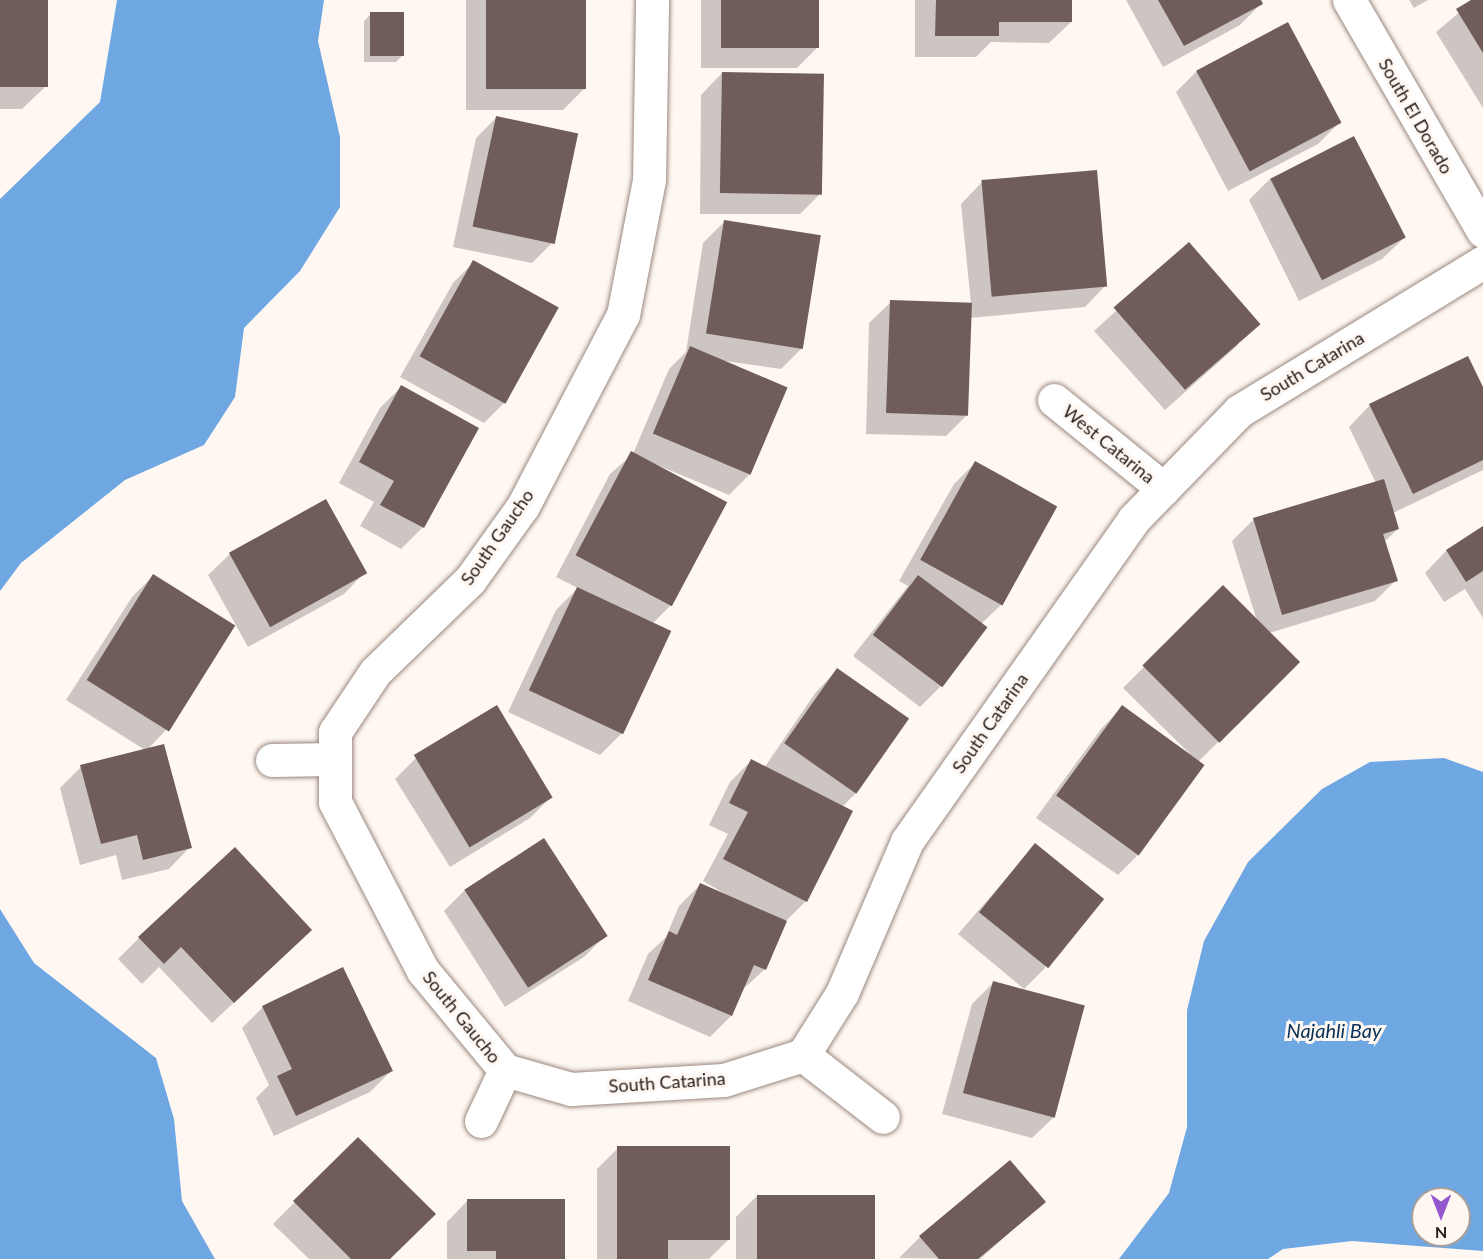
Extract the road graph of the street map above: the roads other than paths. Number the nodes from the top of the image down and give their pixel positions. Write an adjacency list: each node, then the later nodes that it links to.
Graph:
1 (652, 0): 7 (street, South Gaucho)
2 (1349, 0): 3 (street, South El Dorado)
3 (1483, 231)
4 (1483, 262): 6 (street, South Catarina)
5 (1054, 400): 6 (street, West Catarina)
6 (1164, 489): 9 (street, South Catarina)
7 (335, 759): 8 (street); 10 (street, South Gaucho)
8 (272, 760)
9 (802, 1055): 10 (street, South Catarina); 11 (street)
10 (506, 1070): 12 (street)
11 (884, 1117)
12 (481, 1121)

